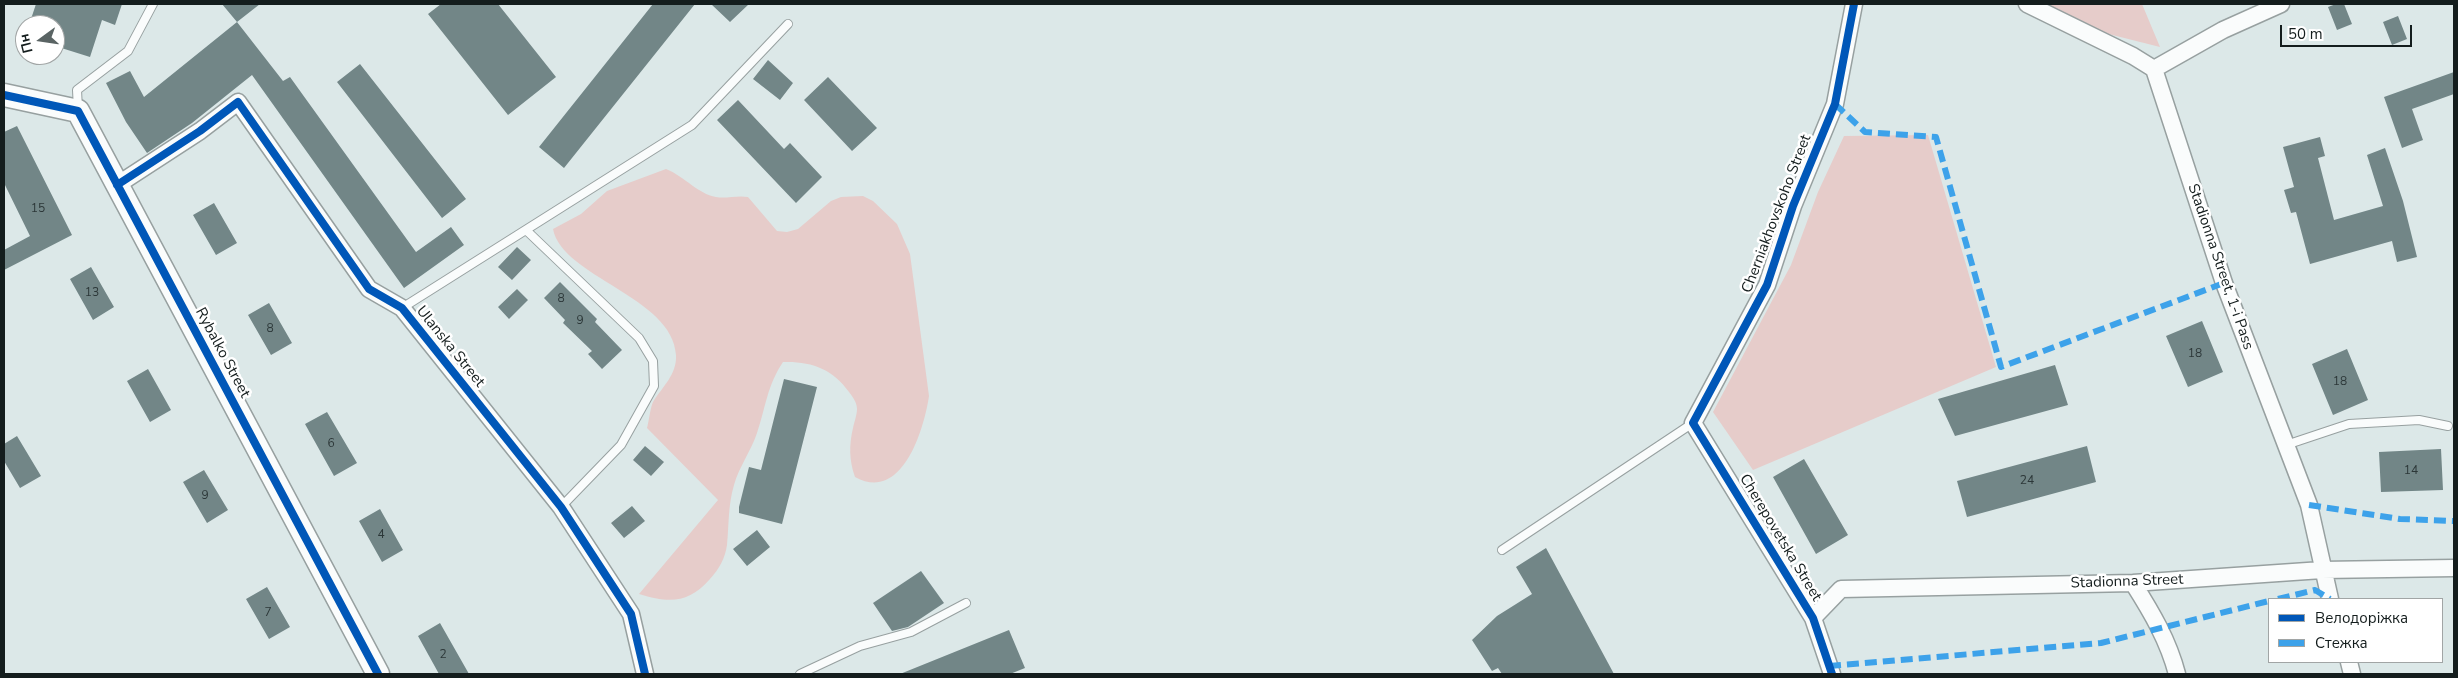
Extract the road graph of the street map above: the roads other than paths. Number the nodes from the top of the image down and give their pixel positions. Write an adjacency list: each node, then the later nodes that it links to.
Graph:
1 (153, 4): 8 (lane)
2 (1854, 4): 12 (street, Cherniakhovskoho Street)
3 (2027, 4): 6 (street)
4 (2281, 4): 6 (street)
5 (788, 24): 10 (lane)
6 (2154, 69): 14 (street, Stadionna Street, 1-i Pass)
7 (4, 95): 8 (street)
8 (78, 111): 9 (street, Rybalko Street)
9 (117, 185): 11 (street, Ulanska Street); 23 (street, Rybalko Street)
10 (526, 230): 11 (lane); 15 (lane)
11 (402, 308): 15 (street, Ulanska Street)
12 (1693, 423): 16 (lane); 22 (street, Cherepovetska Street)
13 (2448, 426): 14 (lane)
14 (2286, 445): 18 (street, Stadionna Street, 1-i Pass)
15 (561, 507): 24 (street, Ulanska Street)
16 (1502, 550)
17 (2454, 568): 18 (street, Stadionna Street)
18 (2322, 570): 19 (street, Stadionna Street); 20 (street, Stadionna Street, 1-i Pass)
19 (2133, 583): 22 (street, Stadionna Street); 27 (street)
20 (2330, 598)
21 (966, 602): 25 (lane)
22 (1812, 618): 26 (street, Cherepovetska Street)
23 (378, 674)
24 (645, 674)
25 (800, 674)
26 (1832, 674)
27 (2177, 674)

